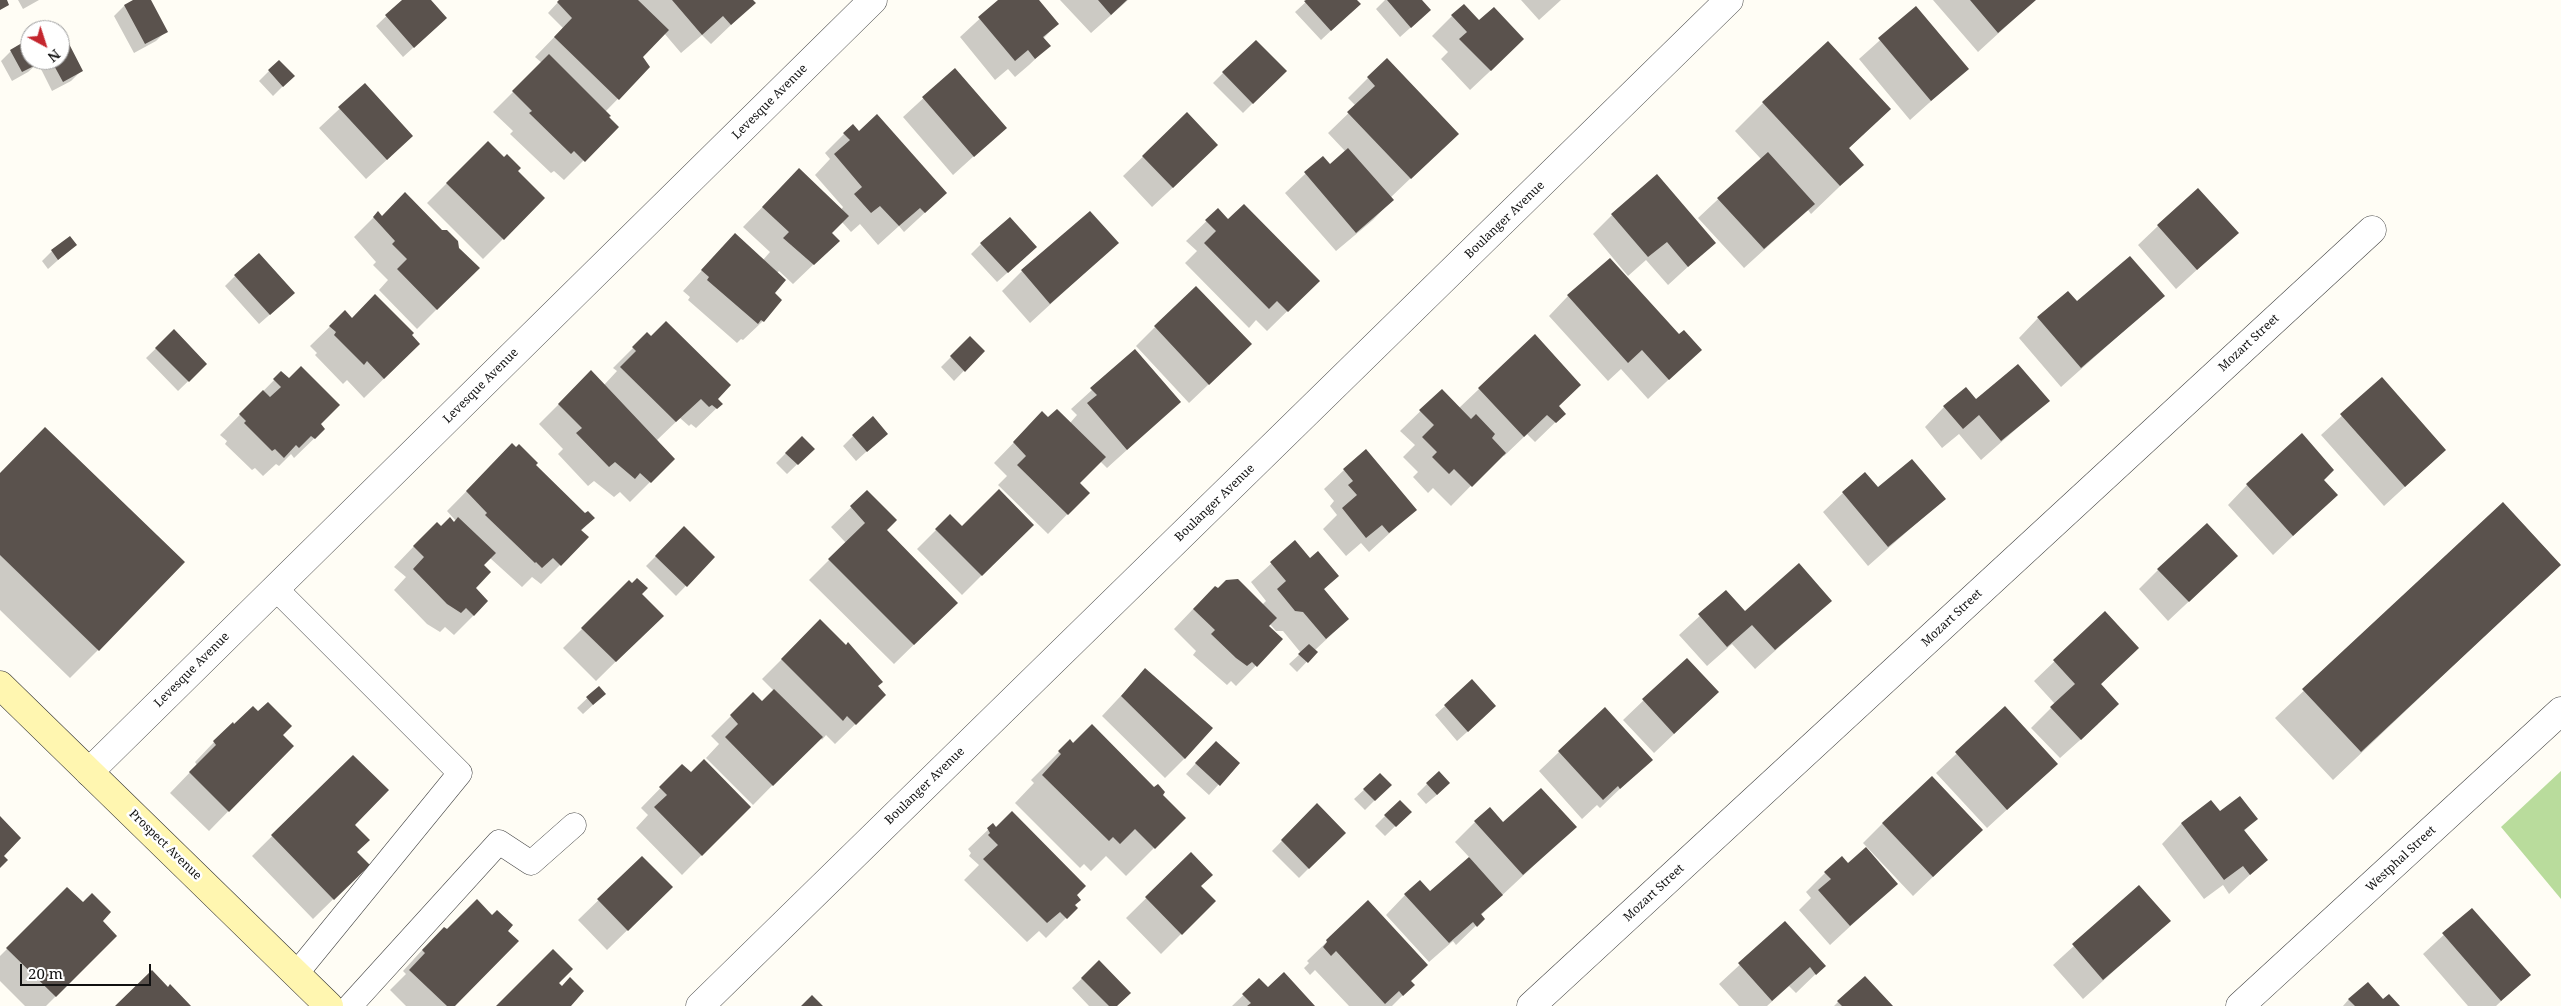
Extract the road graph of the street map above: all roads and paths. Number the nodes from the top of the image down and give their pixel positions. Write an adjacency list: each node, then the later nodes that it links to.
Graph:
1 (873, 0): 4 (street, Levesque Avenue)
2 (1729, 0): 12 (street, Boulanger Avenue)
3 (2372, 230): 13 (street, Mozart Street)
4 (275, 588): 7 (street, Levesque Avenue); 9 (lane)
5 (0, 685): 7 (main road, Prospect Avenue)
6 (2561, 711): 14 (street, Westphal Street)
7 (89, 772): 9 (main road, Prospect Avenue)
8 (574, 825): 11 (lane)
9 (296, 974): 10 (main road, Prospect Avenue)
10 (330, 1006)
11 (350, 1006)
12 (700, 1006)
13 (1531, 1006)
14 (2240, 1006)

